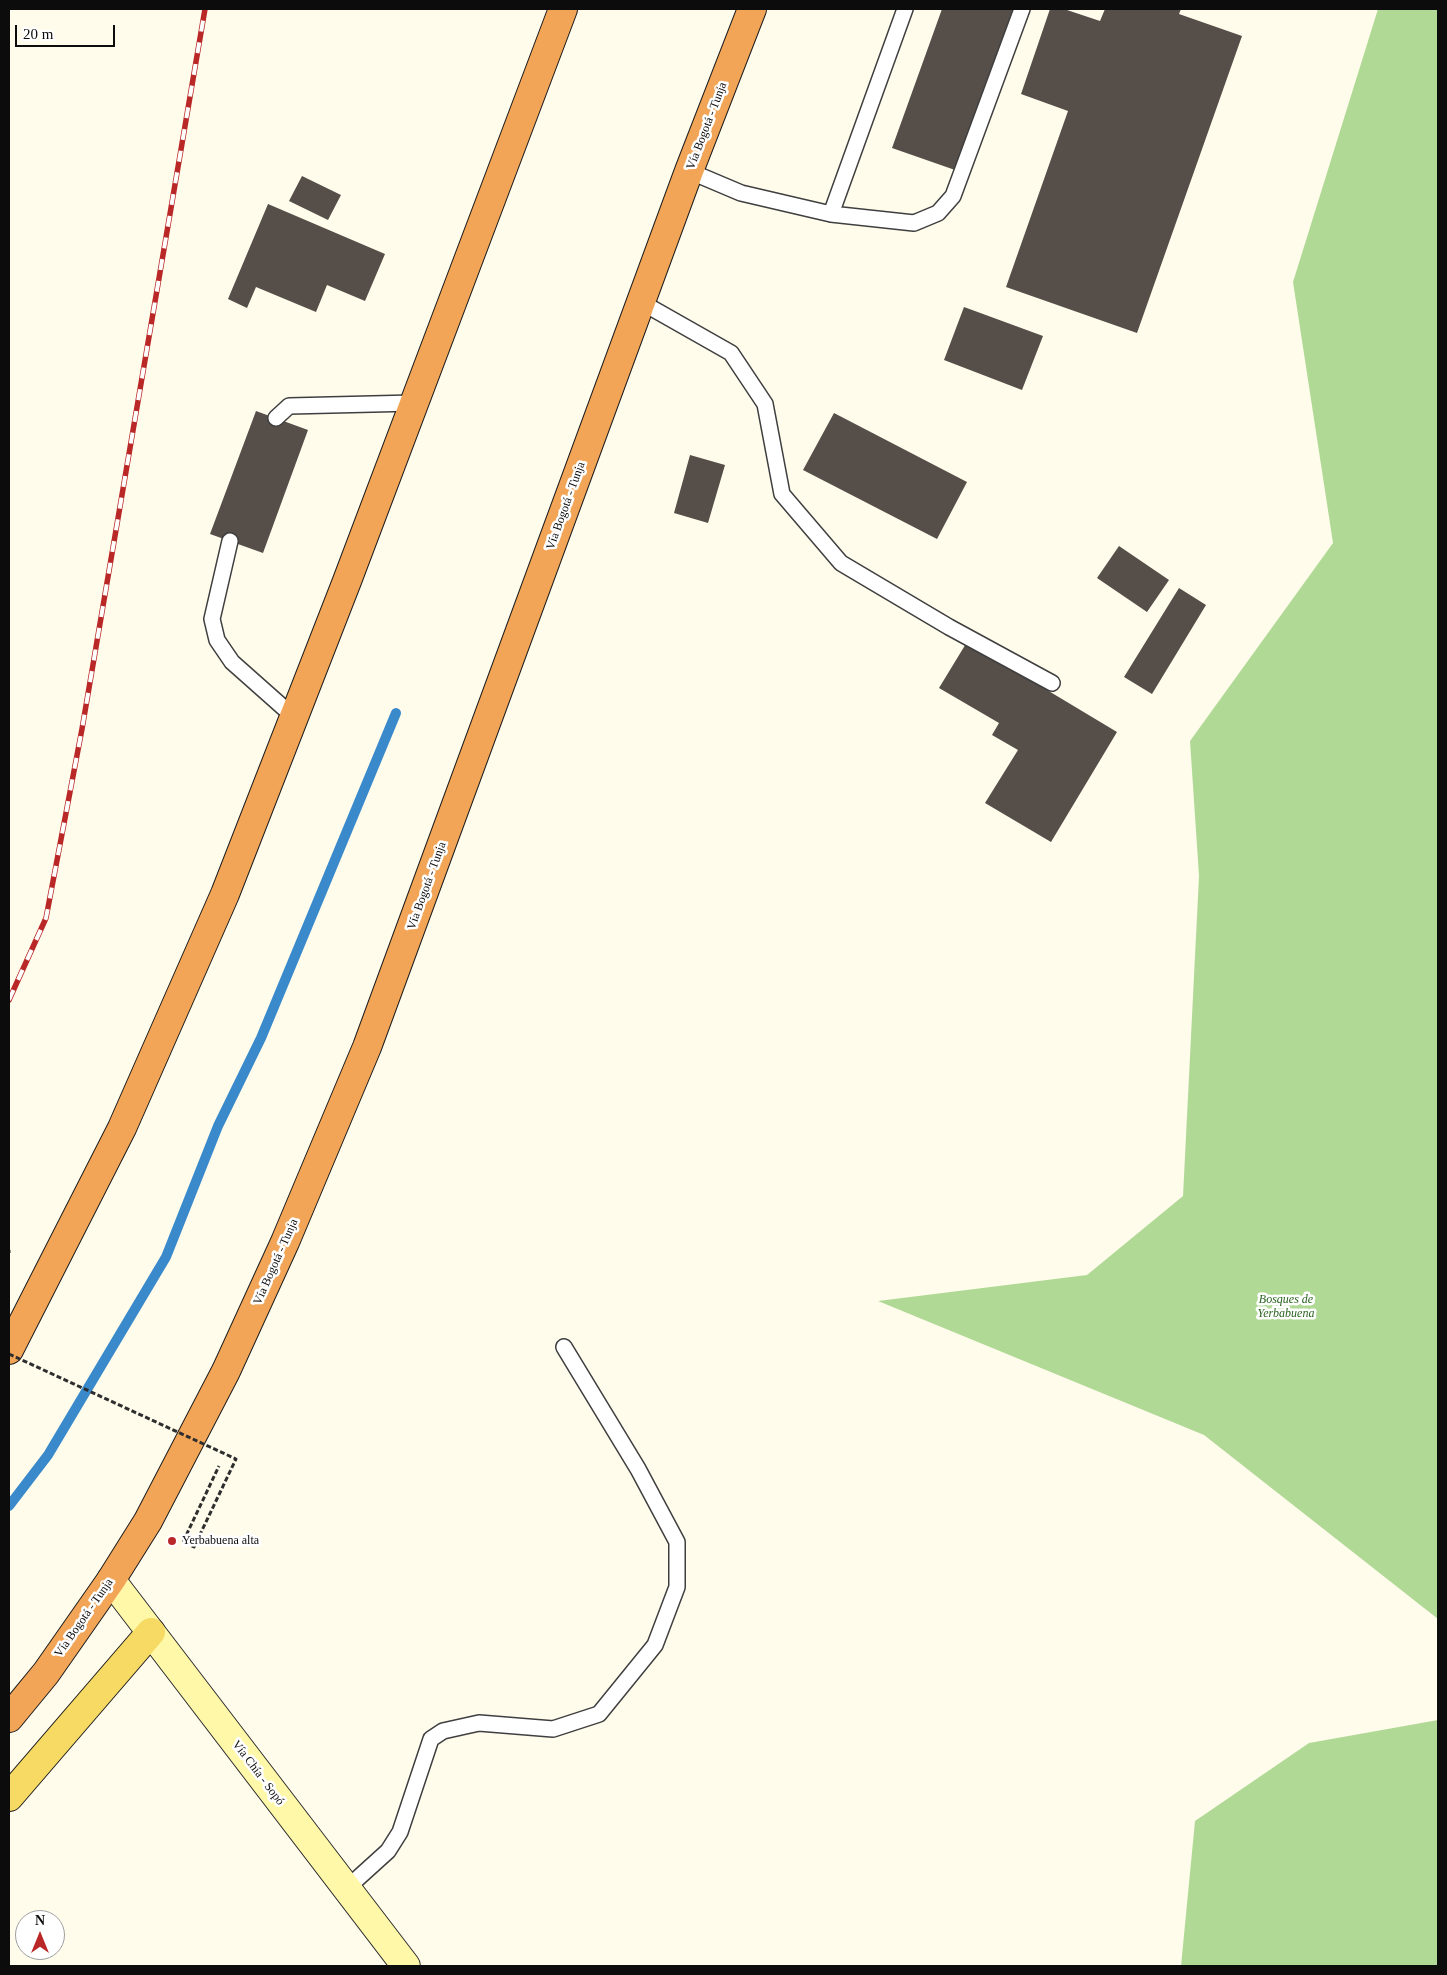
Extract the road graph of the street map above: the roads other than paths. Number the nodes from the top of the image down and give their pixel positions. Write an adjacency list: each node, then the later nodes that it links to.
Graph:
1 (563, 9): 8 (highway)
2 (752, 9): 5 (highway, Vía Bogotá - Tunja)
3 (905, 9): 6 (lane)
4 (1022, 9): 6 (lane)
5 (689, 171): 6 (lane); 7 (highway, Vía Bogotá - Tunja)
6 (831, 214)
7 (641, 302): 11 (lane); 15 (highway, Vía Bogotá - Tunja)
8 (414, 403): 9 (lane); 12 (highway)
9 (276, 418)
10 (230, 541): 12 (lane)
11 (1052, 683)
12 (294, 717): 14 (highway)
13 (564, 1347): 19 (lane)
14 (9, 1350)
15 (111, 1580): 16 (street, Vía Chía - Sopó); 17 (highway, Vía Bogotá - Tunja)
16 (151, 1632): 18 (main road); 19 (street, Vía Chía - Sopó)
17 (9, 1718)
18 (9, 1797)
19 (346, 1889): 20 (street, Vía Chía - Sopó)
20 (406, 1966)

